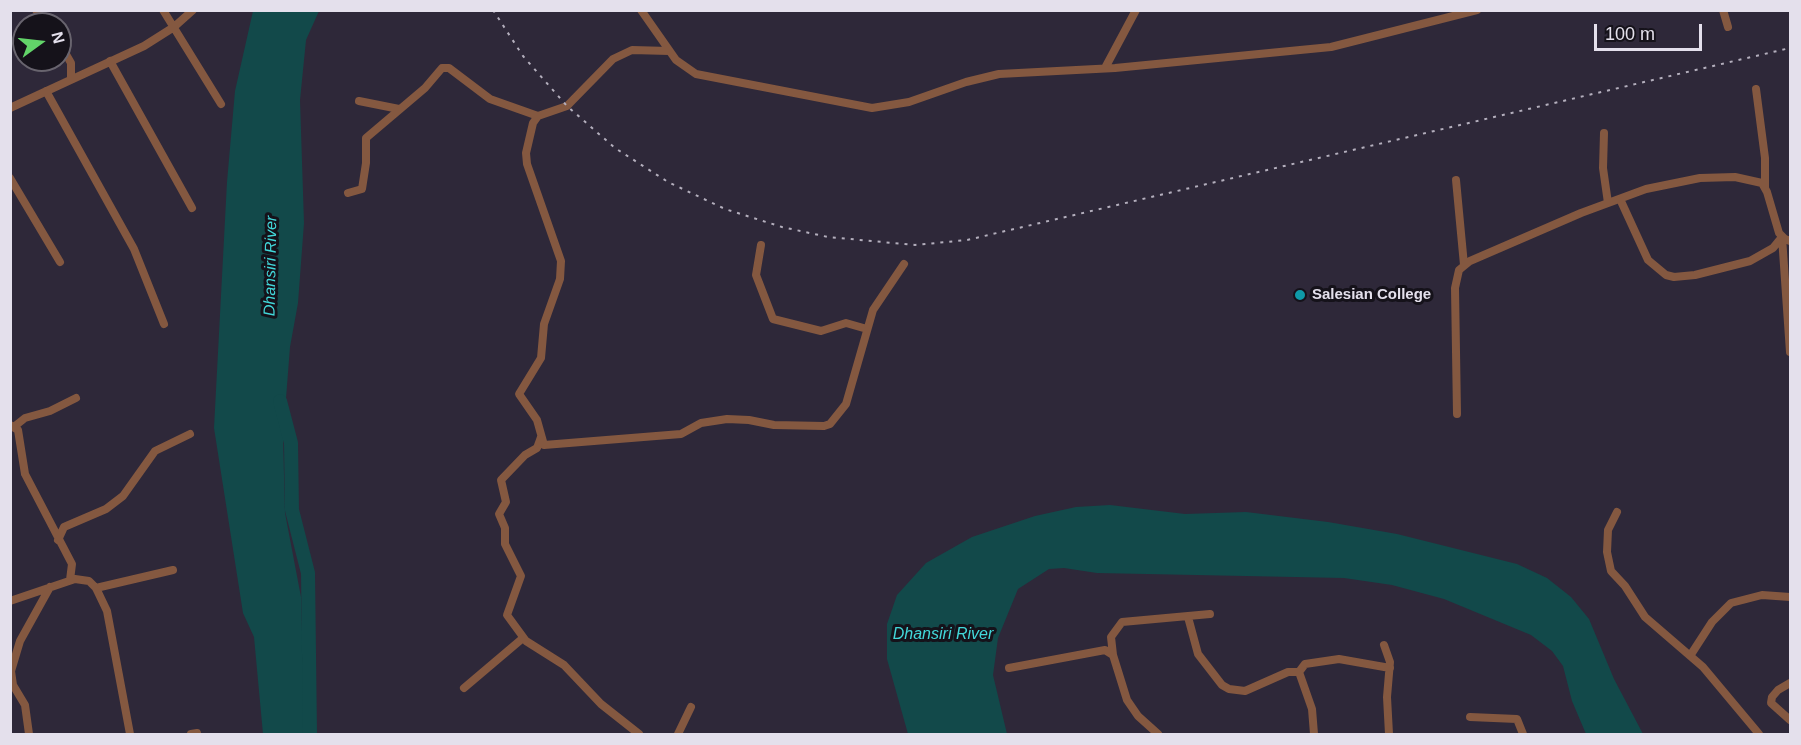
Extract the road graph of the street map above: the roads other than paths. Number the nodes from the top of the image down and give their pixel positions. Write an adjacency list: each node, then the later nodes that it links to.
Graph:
1 (163, 10): 7 (street)
2 (193, 10): 7 (street)
3 (641, 10): 9 (street)
4 (1136, 10): 11 (street)
5 (1477, 10): 11 (street)
6 (1723, 10): 8 (street)
7 (174, 27): 10 (street); 17 (street)
8 (1728, 27)
9 (669, 51): 11 (street); 20 (street)
10 (110, 61): 13 (street); 28 (street)
11 (1105, 68)
12 (71, 72): 13 (street)
13 (71, 79): 15 (street)
14 (1756, 89): 24 (street)
15 (46, 92): 18 (street); 35 (street)
16 (359, 101): 19 (street)
17 (221, 104)
18 (11, 108)
19 (399, 109): 20 (street); 25 (street)
20 (538, 116): 42 (street)
21 (1604, 133): 27 (street)
22 (10, 178): 32 (street)
23 (1456, 180): 34 (street)
24 (1765, 187): 26 (street); 29 (street)
25 (348, 193)
26 (1620, 199): 27 (street); 29 (street)
27 (1608, 203): 34 (street)
28 (192, 208)
29 (1782, 237): 30 (street); 37 (street)
30 (1791, 241)
31 (761, 245): 36 (street)
32 (60, 261)
33 (903, 264): 36 (street)
34 (1464, 265): 39 (street)
35 (164, 324)
36 (867, 329): 42 (street)
37 (1791, 352)
38 (76, 398): 40 (street)
39 (1457, 414)
40 (13, 426): 44 (street)
41 (190, 434): 44 (street)
42 (541, 435): 53 (street)
43 (1617, 512): 56 (street)
44 (58, 540): 46 (street)
45 (173, 570): 48 (street)
46 (70, 580): 47 (street); 48 (street)
47 (50, 587): 50 (street); 65 (street)
48 (96, 588): 66 (street)
49 (1791, 597): 56 (street)
50 (10, 601)
51 (1210, 614): 52 (street)
52 (1188, 617): 55 (street); 59 (street)
53 (523, 638): 61 (street); 67 (street)
54 (1384, 645): 58 (street)
55 (1113, 655): 57 (street); 69 (street)
56 (1690, 656): 73 (street)
57 (1009, 668)
58 (1390, 668): 59 (street); 71 (street)
59 (1299, 672): 70 (street)
60 (1791, 683): 64 (street)
61 (464, 688)
62 (691, 707): 68 (street)
63 (1470, 717): 72 (street)
64 (1791, 720)
65 (30, 735)
66 (130, 735)
67 (639, 735)
68 (678, 735)
69 (1158, 735)
70 (1314, 735)
71 (1389, 735)
72 (1523, 735)
73 (1759, 735)

